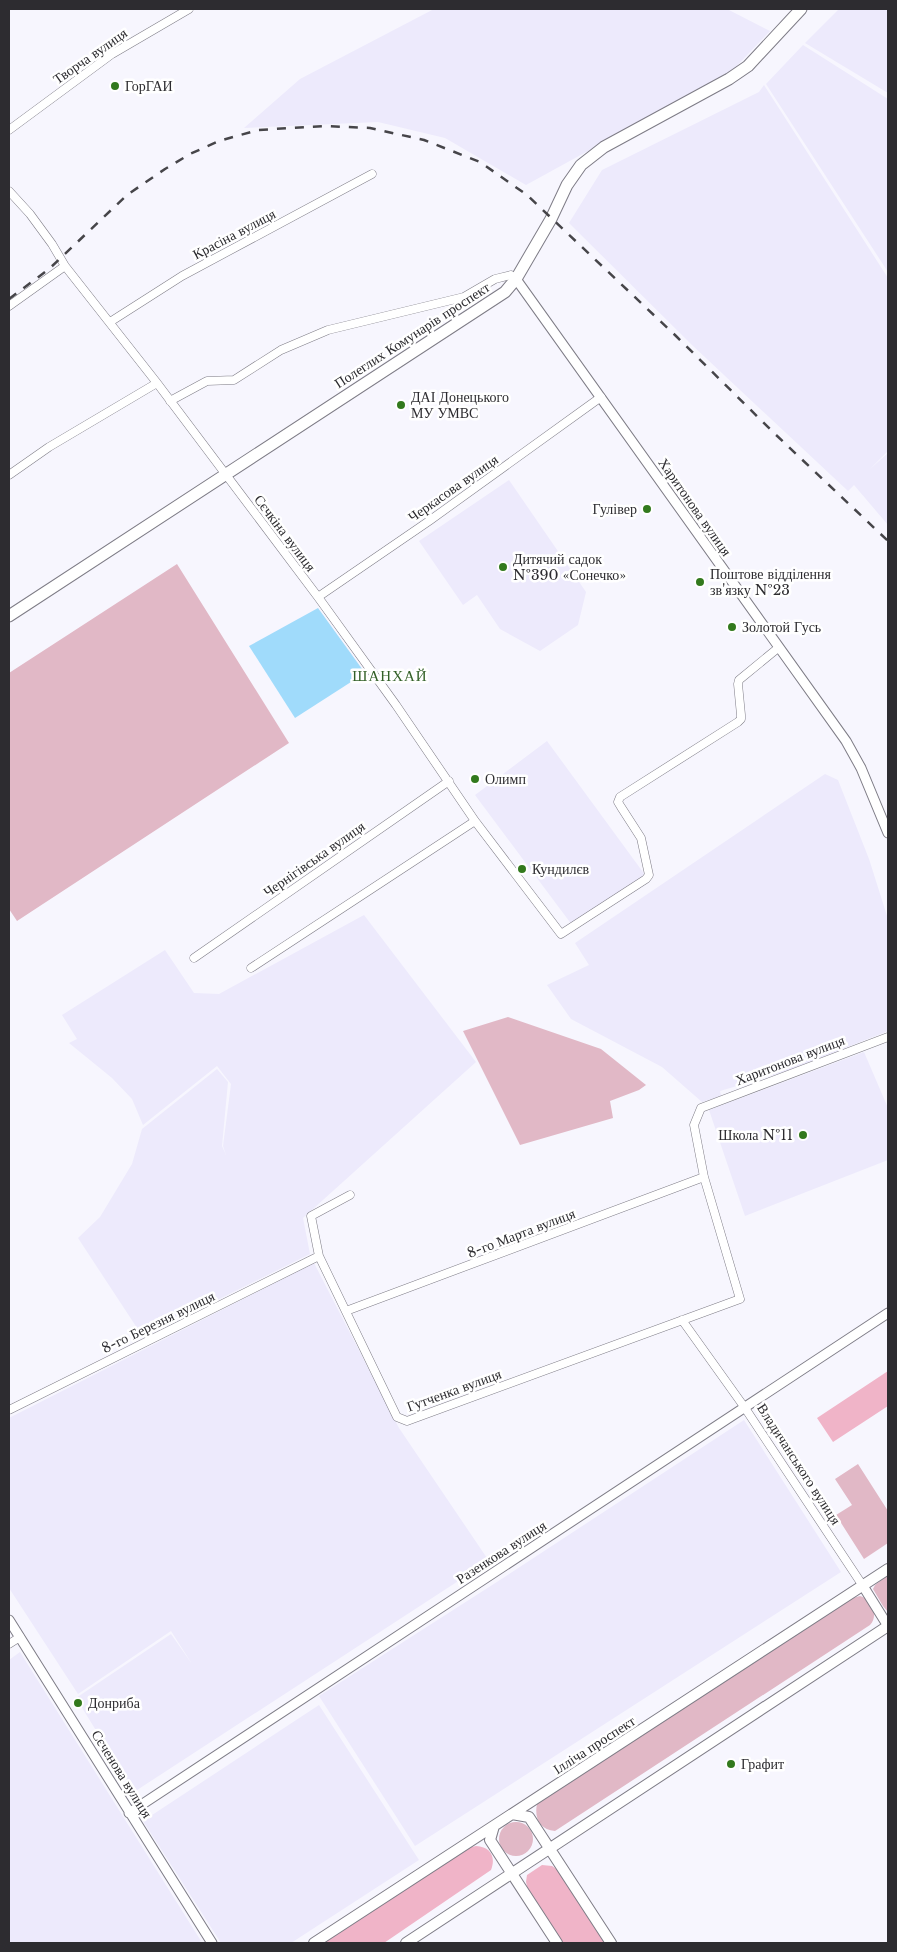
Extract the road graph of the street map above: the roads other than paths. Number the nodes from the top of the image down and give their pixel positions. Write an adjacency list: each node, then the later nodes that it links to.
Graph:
1 (189, 9): 3 (street, Творча вулиця)
2 (801, 9): 7 (main road, Полеглих Комунарів проспект)
3 (9, 130)
4 (372, 174): 9 (street, Красіна вулиця)
5 (9, 191): 6 (street, Сєчкіна вулиця)
6 (65, 266): 8 (street); 9 (street, Сєчкіна вулиця)
7 (516, 279): 11 (street, Харитонова вулиця); 12 (street); 14 (main road, Полеглих Комунарів проспект)
8 (9, 306)
9 (110, 322): 10 (street, Сєчкіна вулиця)
10 (157, 383): 12 (street, Сєчкіна вулиця); 13 (street)
11 (601, 397): 15 (street, Черкасова вулиця); 17 (street, Харитонова вулиця)
12 (170, 401): 14 (street, Сєчкіна вулиця)
13 (9, 475)
14 (226, 475): 15 (street, Сєчкіна вулиця); 16 (main road, Полеглих Комунарів проспект)
15 (318, 597): 18 (street, Сєчкіна вулиця)
16 (9, 616)
17 (778, 648): 19 (street, Сєчкіна вулиця); 20 (street, Харитонова вулиця)
18 (449, 781): 19 (street, Сєчкіна вулиця); 21 (street, Чернігівська вулиця)
19 (475, 821): 22 (street)
20 (888, 833)
21 (194, 958)
22 (251, 968)
23 (888, 1037): 24 (street, Харитонова вулиця)
24 (704, 1177): 27 (street, 8-го Марта вулиця); 29 (street, Гутченка вулиця)
25 (350, 1195): 26 (street, Гутченка вулиця)
26 (319, 1256): 27 (street, Гутченка вулиця); 31 (street, 8-го Березня вулиця)
27 (346, 1311): 29 (street, Гутченка вулиця)
28 (888, 1313): 30 (street, Разенкова вулиця)
29 (682, 1320): 30 (street, Владичанського вулиця)
30 (745, 1408): 33 (street, Владичанського вулиця); 38 (street, Разенкова вулиця)
31 (9, 1410)
32 (888, 1569): 33 (main road, Ілліча проспект)
33 (863, 1586): 35 (street, Владичанського вулиця); 39 (main road, Ілліча проспект)
34 (9, 1620): 36 (street, Сєченова вулиця)
35 (888, 1626): 41 (main road)
36 (20, 1637): 37 (street); 38 (street, Сєченова вулиця)
37 (9, 1644)
38 (129, 1813): 43 (street, Сєченова вулиця)
39 (512, 1814): 40 (main road, Ілліча проспект); 41 (main road)
40 (494, 1826): 42 (main road); 44 (main road, Ілліча проспект)
41 (550, 1849): 42 (main road); 47 (main road)
42 (512, 1874): 45 (main road); 46 (main road)
43 (212, 1943)
44 (314, 1943)
45 (406, 1943)
46 (557, 1943)
47 (611, 1943)

